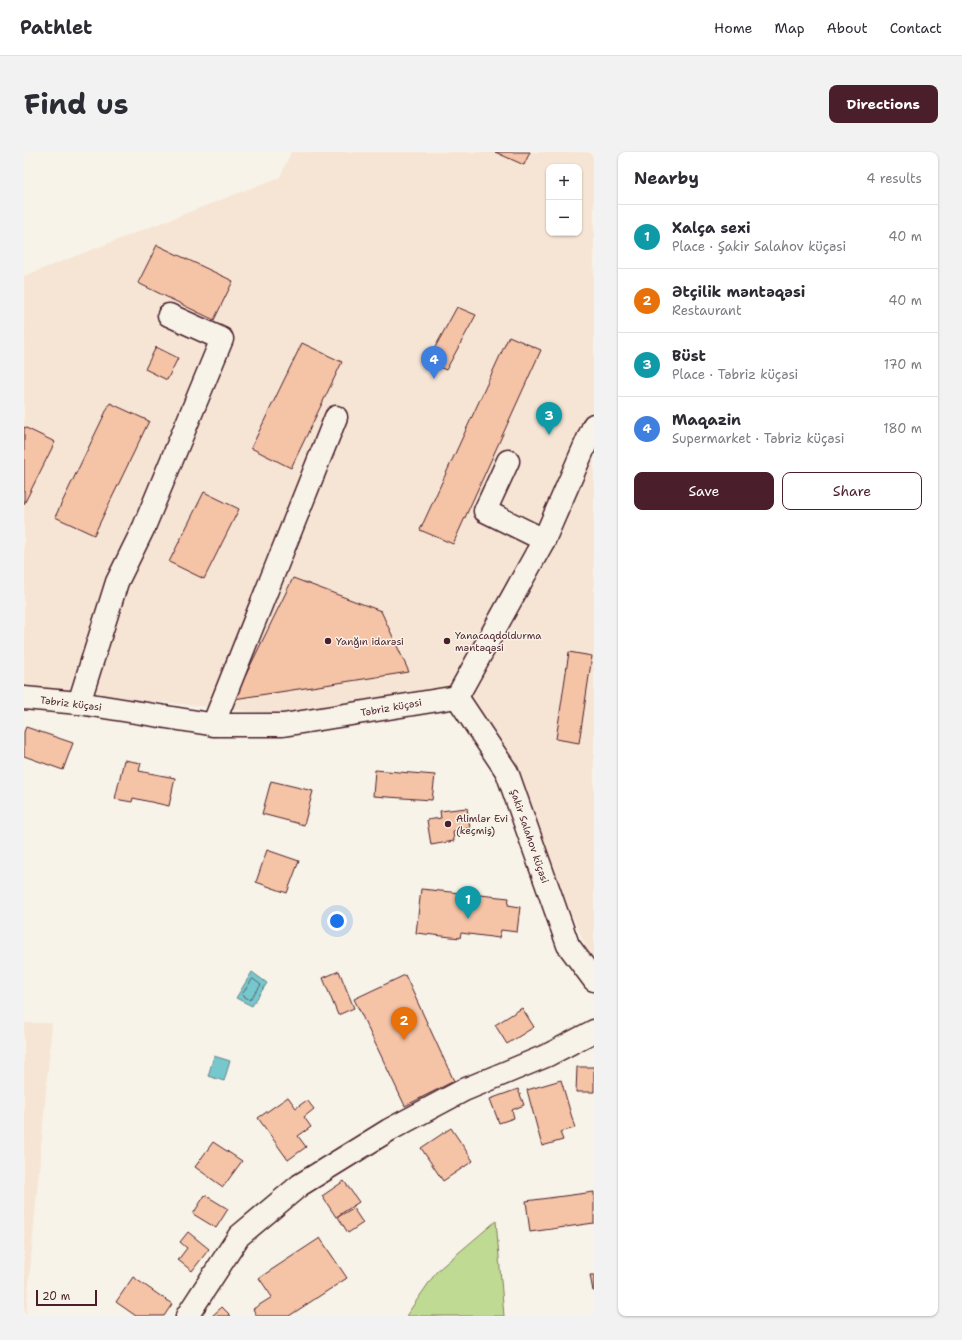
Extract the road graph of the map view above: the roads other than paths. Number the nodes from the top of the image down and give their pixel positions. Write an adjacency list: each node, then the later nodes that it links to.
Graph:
1 (169, 314): 8 (street)
2 (336, 417): 9 (street)
3 (594, 425): 5 (street)
4 (508, 461): 5 (street)
5 (544, 540): 6 (street)
6 (457, 696): 9 (street, Təbriz küçəsi); 10 (street, Şakir Salahov küçəsi)
7 (24, 698): 8 (street, Təbriz küçəsi)
8 (79, 703): 9 (street, Təbriz küçəsi)
9 (213, 725)
10 (594, 980)
11 (594, 1031): 12 (street)
12 (186, 1316)

